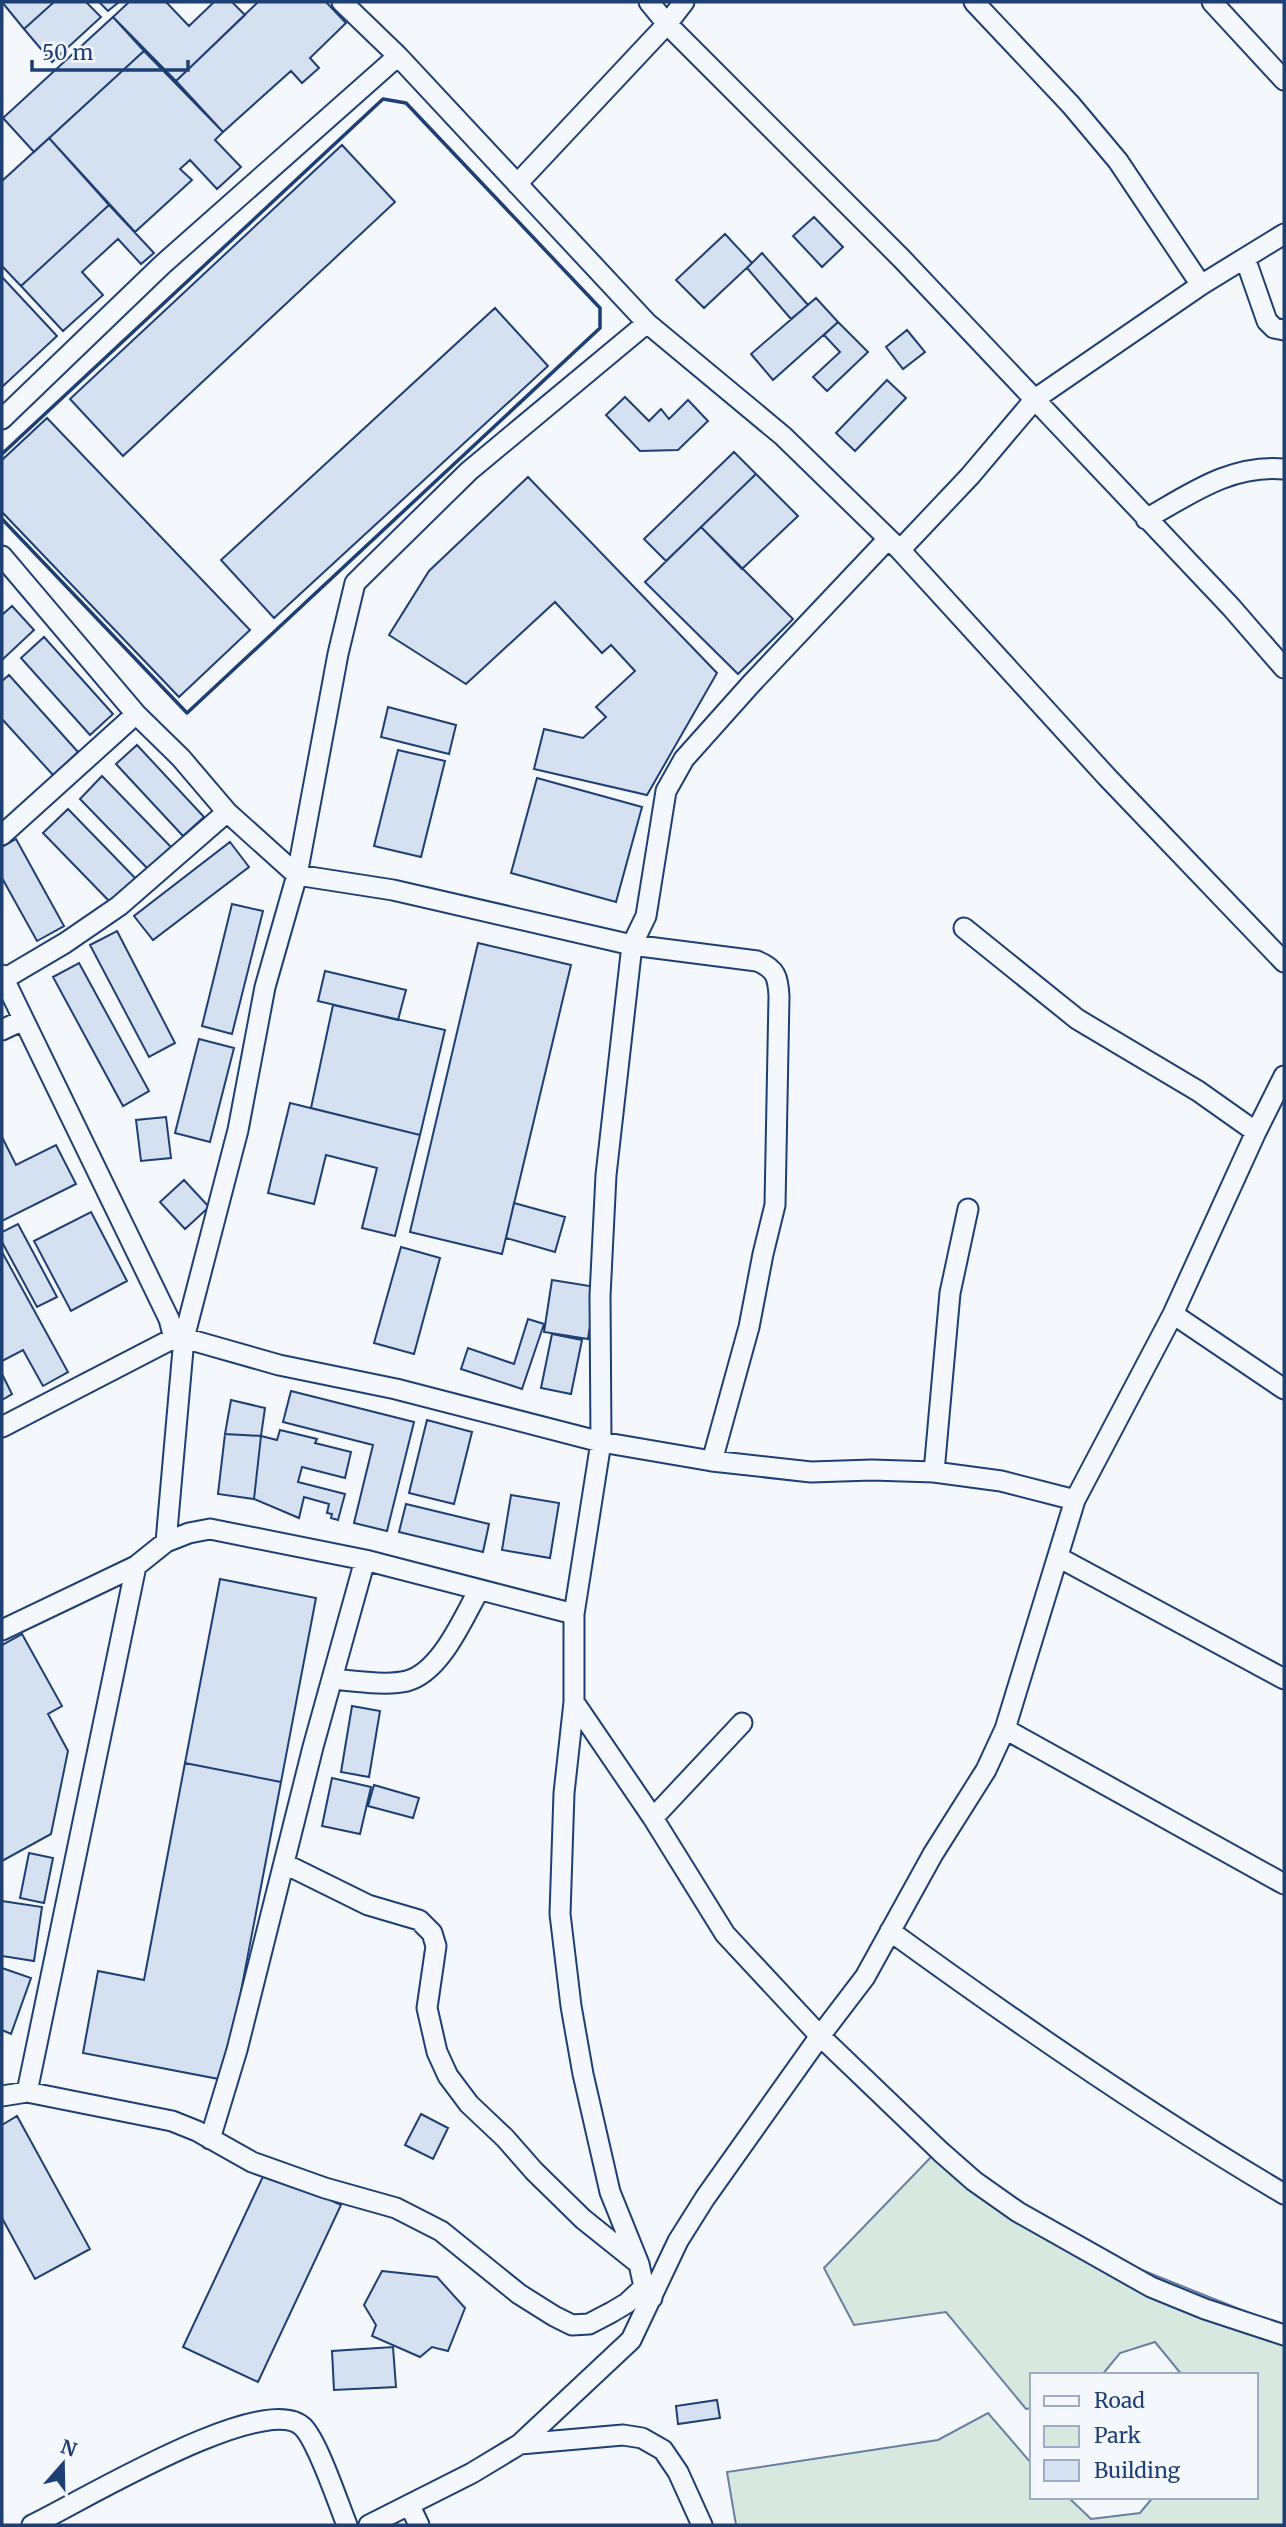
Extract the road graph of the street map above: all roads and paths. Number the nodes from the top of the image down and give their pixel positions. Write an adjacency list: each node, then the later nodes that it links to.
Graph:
1 (342, 2): 7 (street)
2 (649, 2): 6 (street)
3 (684, 2): 6 (street)
4 (974, 2): 12 (street)
5 (1212, 2): 8 (street)
6 (667, 24): 9 (street); 15 (street)
7 (398, 56): 9 (street); 16 (street)
8 (1284, 80)
9 (517, 184): 13 (street)
10 (1284, 234): 11 (street)
11 (1245, 258): 12 (street); 14 (street)
12 (1201, 285): 15 (street)
13 (647, 323): 19 (street); 25 (street)
14 (1284, 330)
15 (1035, 399): 18 (street); 19 (street)
16 (2, 419)
17 (1284, 469): 18 (street)
18 (1146, 519): 21 (street)
19 (894, 545): 27 (street); 28 (street)
20 (2, 556): 22 (street)
21 (1284, 668)
22 (136, 714): 23 (street); 24 (street)
23 (227, 812): 25 (street); 29 (street)
24 (2, 835)
25 (298, 875): 27 (street); 36 (street)
26 (964, 928): 33 (street)
27 (632, 945): 39 (street); 40 (street)
28 (1284, 962)
29 (3, 977): 30 (street)
30 (23, 1020): 31 (street); 36 (street)
31 (2, 1030)
32 (1284, 1076): 33 (street)
33 (1256, 1132): 35 (street)
34 (968, 1209): 41 (street)
35 (1173, 1314): 37 (street); 42 (street)
36 (179, 1338): 38 (street); 39 (street); 43 (street)
37 (1284, 1389)
38 (2, 1427)
39 (601, 1442): 40 (street); 48 (street)
40 (712, 1461): 41 (street)
41 (934, 1472): 42 (street)
42 (1075, 1500): 44 (street)
43 (166, 1542): 45 (street); 46 (street)
44 (1058, 1557): 51 (street); 54 (street)
45 (365, 1560): 47 (street); 50 (street)
46 (136, 1566): 49 (street); 60 (street)
47 (479, 1590): 48 (street); 50 (street)
48 (574, 1614): 52 (street)
49 (2, 1630)
50 (332, 1679): 56 (street)
51 (1284, 1679)
52 (574, 1702): 55 (street); 64 (street)
53 (742, 1723): 55 (street)
54 (1005, 1729): 57 (street); 58 (street)
55 (653, 1818): 59 (street)
56 (285, 1864): 62 (street); 64 (street)
57 (1284, 1884)
58 (890, 1931): 59 (street); 63 (street)
59 (820, 2036): 65 (street); 66 (street)
60 (27, 2092): 61 (street); 62 (street)
61 (2, 2096)
62 (210, 2139): 65 (street)
63 (1284, 2194)
64 (639, 2264): 65 (street)
65 (648, 2293): 67 (street)
66 (1284, 2335)
67 (520, 2444): 68 (street); 74 (street)
68 (410, 2506): 72 (street); 73 (street)
69 (60, 2520): 70 (street); 71 (street)
70 (33, 2525)
71 (347, 2525)
72 (369, 2525)
73 (419, 2525)
74 (702, 2525)

